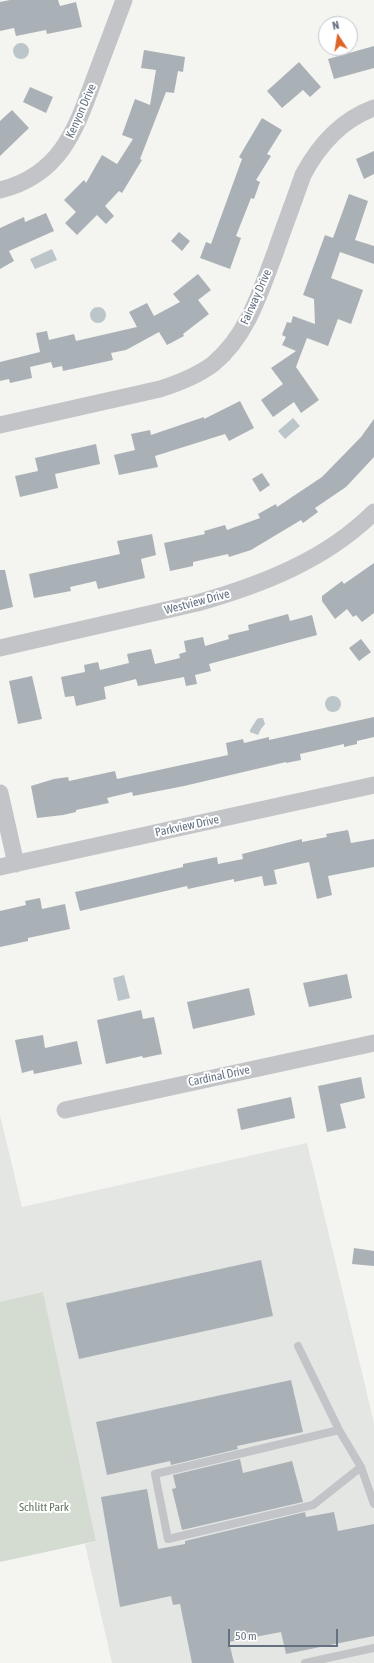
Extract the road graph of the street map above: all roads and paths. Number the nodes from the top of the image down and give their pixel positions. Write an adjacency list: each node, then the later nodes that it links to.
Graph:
1 (124, 0): 3 (street, Kenyon Drive)
2 (374, 108): 4 (street, Fairway Drive)
3 (0, 190)
4 (0, 425)
5 (374, 512): 6 (street, Westview Drive)
6 (0, 648)
7 (374, 785): 9 (street, Parkview Drive)
8 (0, 793): 9 (street)
9 (8, 866)
10 (374, 1044): 11 (street, Cardinal Drive)
11 (65, 1110)
12 (298, 1346): 13 (lane)
13 (340, 1430): 14 (lane); 14 (lane)
14 (361, 1467): 15 (lane)
15 (374, 1504)
16 (374, 1648): 17 (lane)
17 (305, 1663)

